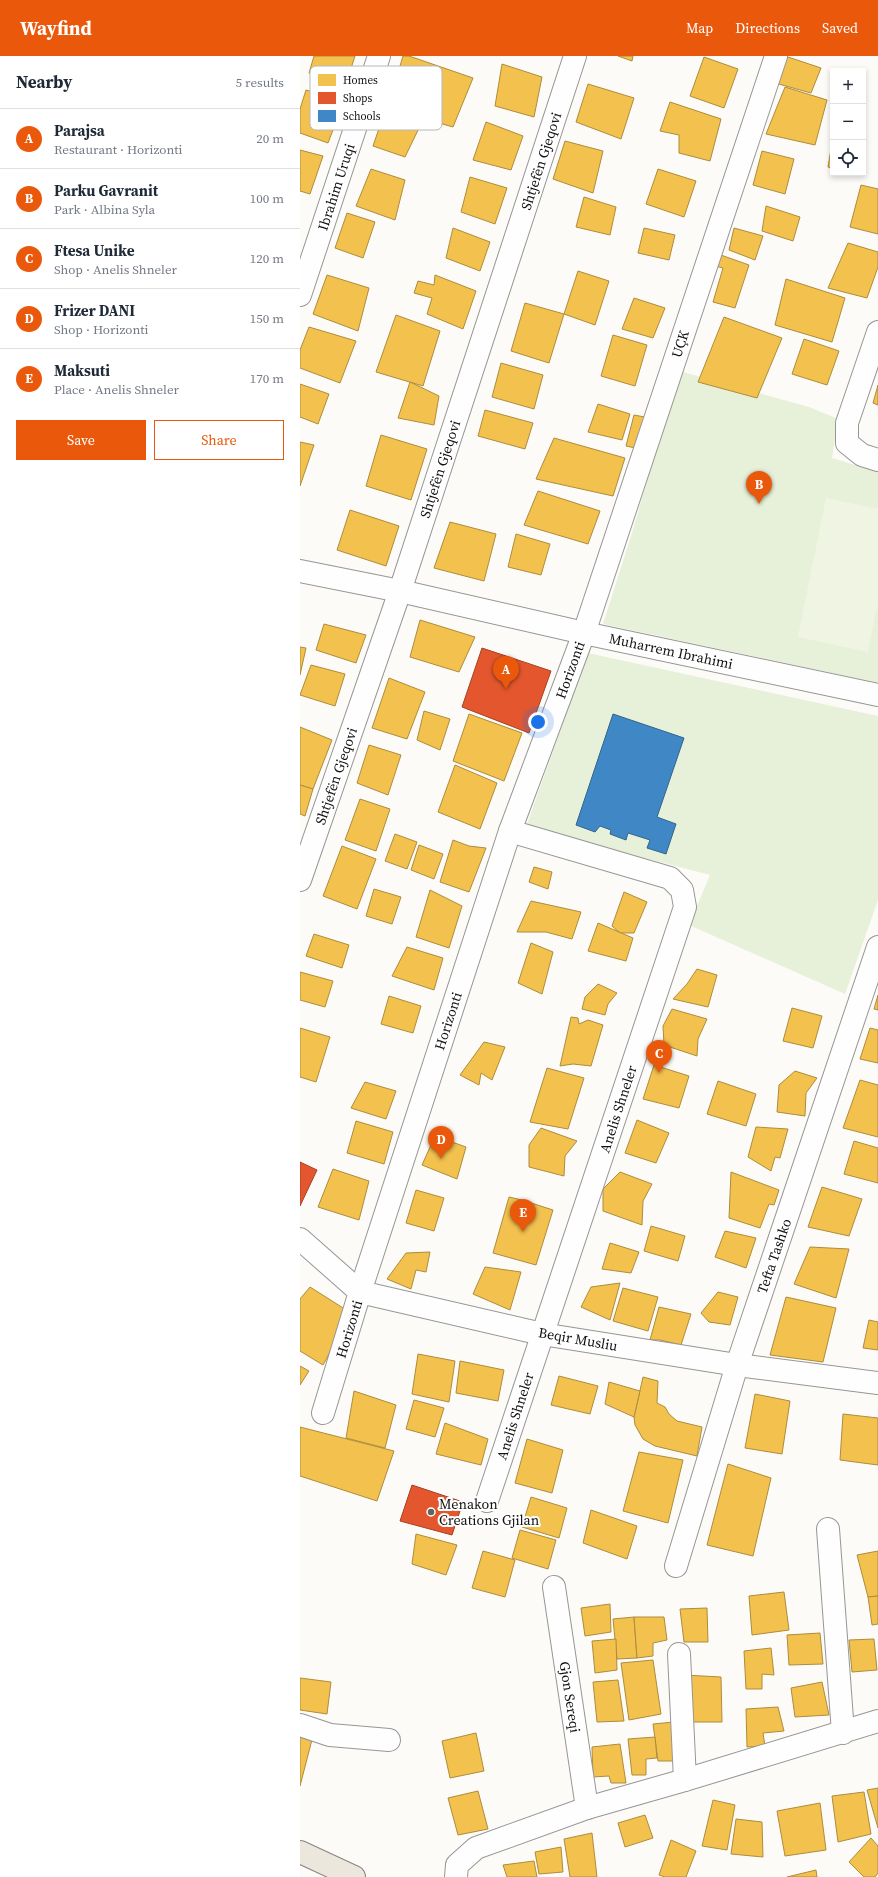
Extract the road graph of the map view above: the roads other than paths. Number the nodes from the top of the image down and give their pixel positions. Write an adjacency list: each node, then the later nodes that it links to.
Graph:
1 (379, 56): 4 (street, Ibrahim Uruqi)
2 (576, 56): 10 (street, Shtjefën Gjeqovi)
3 (776, 56): 11 (street, UÇK)
4 (376, 66)
5 (355, 130): 6 (street, Ibrahim Uruqi)
6 (300, 295)
7 (878, 332): 8 (street)
8 (878, 460)
9 (300, 571): 10 (street, Muharrem Ibrahimi)
10 (400, 591): 11 (street, Muharrem Ibrahimi); 14 (street, Shtjefën Gjeqovi)
11 (584, 633): 12 (street, Muharrem Ibrahimi); 13 (street, Horizonti)
12 (878, 695)
13 (510, 831): 17 (street, Horizonti); 18 (street, Anelis Shneler)
14 (300, 880)
15 (878, 947): 19 (street, Tefta Tashko)
16 (300, 1239): 17 (street, Beqir Musliu)
17 (360, 1292): 18 (street, Beqir Musliu); 21 (street, Horizonti)
18 (542, 1334): 19 (street, Beqir Musliu); 22 (street, Anelis Shneler)
19 (737, 1365): 20 (street, Beqir Musliu); 24 (street, Tefta Tashko)
20 (878, 1383)
21 (323, 1413)
22 (486, 1501)
23 (828, 1529): 29 (street)
24 (676, 1566)
25 (554, 1586): 32 (street, Gjon Sereqi)
26 (679, 1654): 31 (street)
27 (878, 1721): 29 (street)
28 (300, 1725): 30 (street)
29 (843, 1732): 31 (street)
30 (389, 1740)
31 (685, 1780): 32 (street)
32 (587, 1808): 35 (street)
33 (300, 1852): 34 (main road)
34 (354, 1877)
35 (456, 1877)

